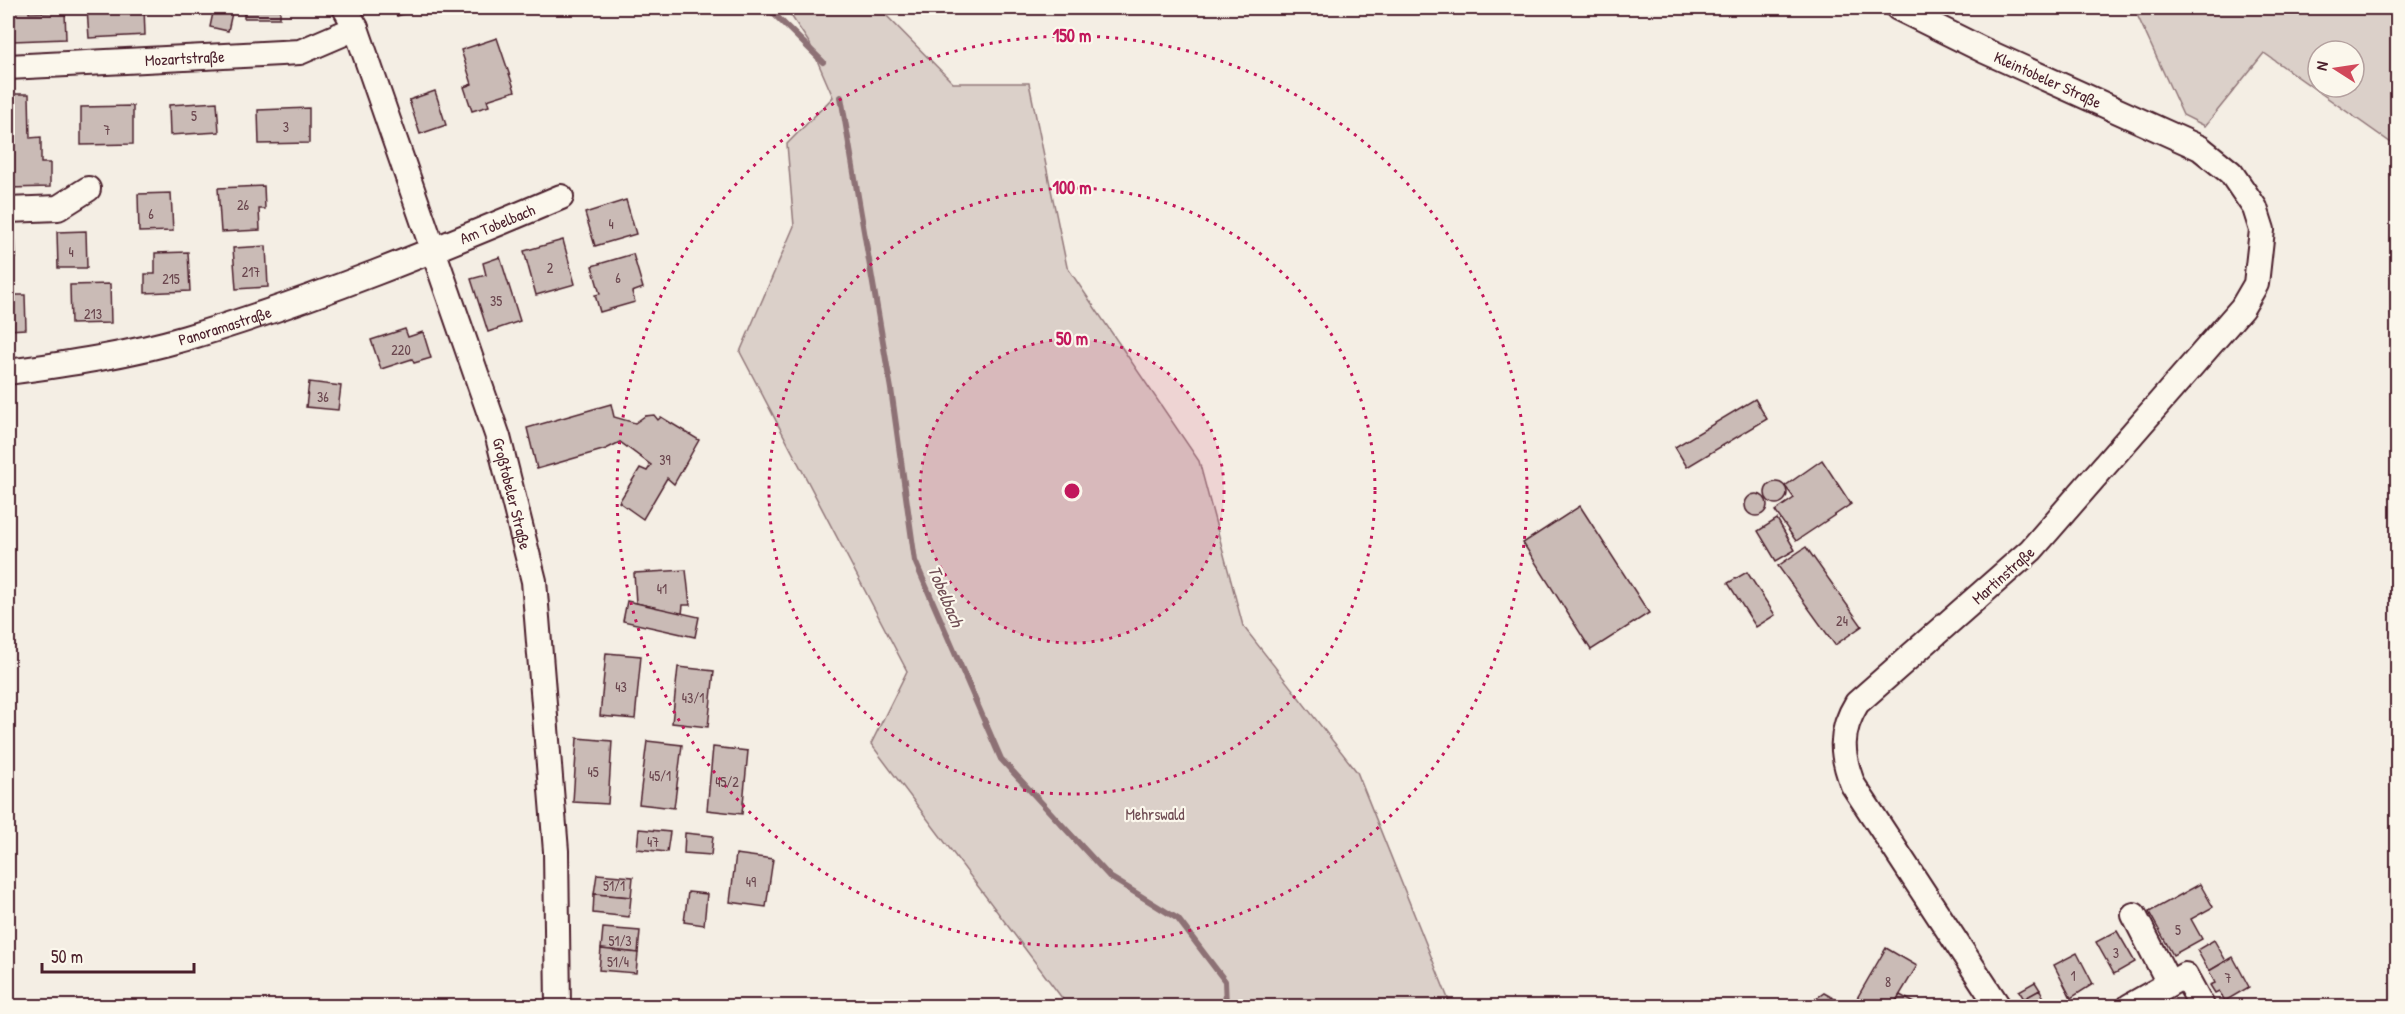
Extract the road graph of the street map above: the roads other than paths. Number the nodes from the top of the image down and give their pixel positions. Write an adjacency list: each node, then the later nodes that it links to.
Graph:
1 (1898, 8): 4 (street, Kleintobeler Straße)
2 (351, 18): 3 (street, Mozartstraße); 8 (street, Großtobeler Straße)
3 (8, 67)
4 (2200, 148): 13 (street, Martinstraße)
5 (88, 189): 7 (street)
6 (561, 197): 8 (street, Am Tobelbach)
7 (8, 210)
8 (433, 251): 9 (street, Panoramastraße); 12 (street, Großtobeler Straße)
9 (8, 372)
10 (2134, 915): 11 (street)
11 (2169, 983): 14 (street); 15 (street)
12 (558, 1006)
13 (1998, 1006)
14 (2130, 1006)
15 (2202, 1006)

